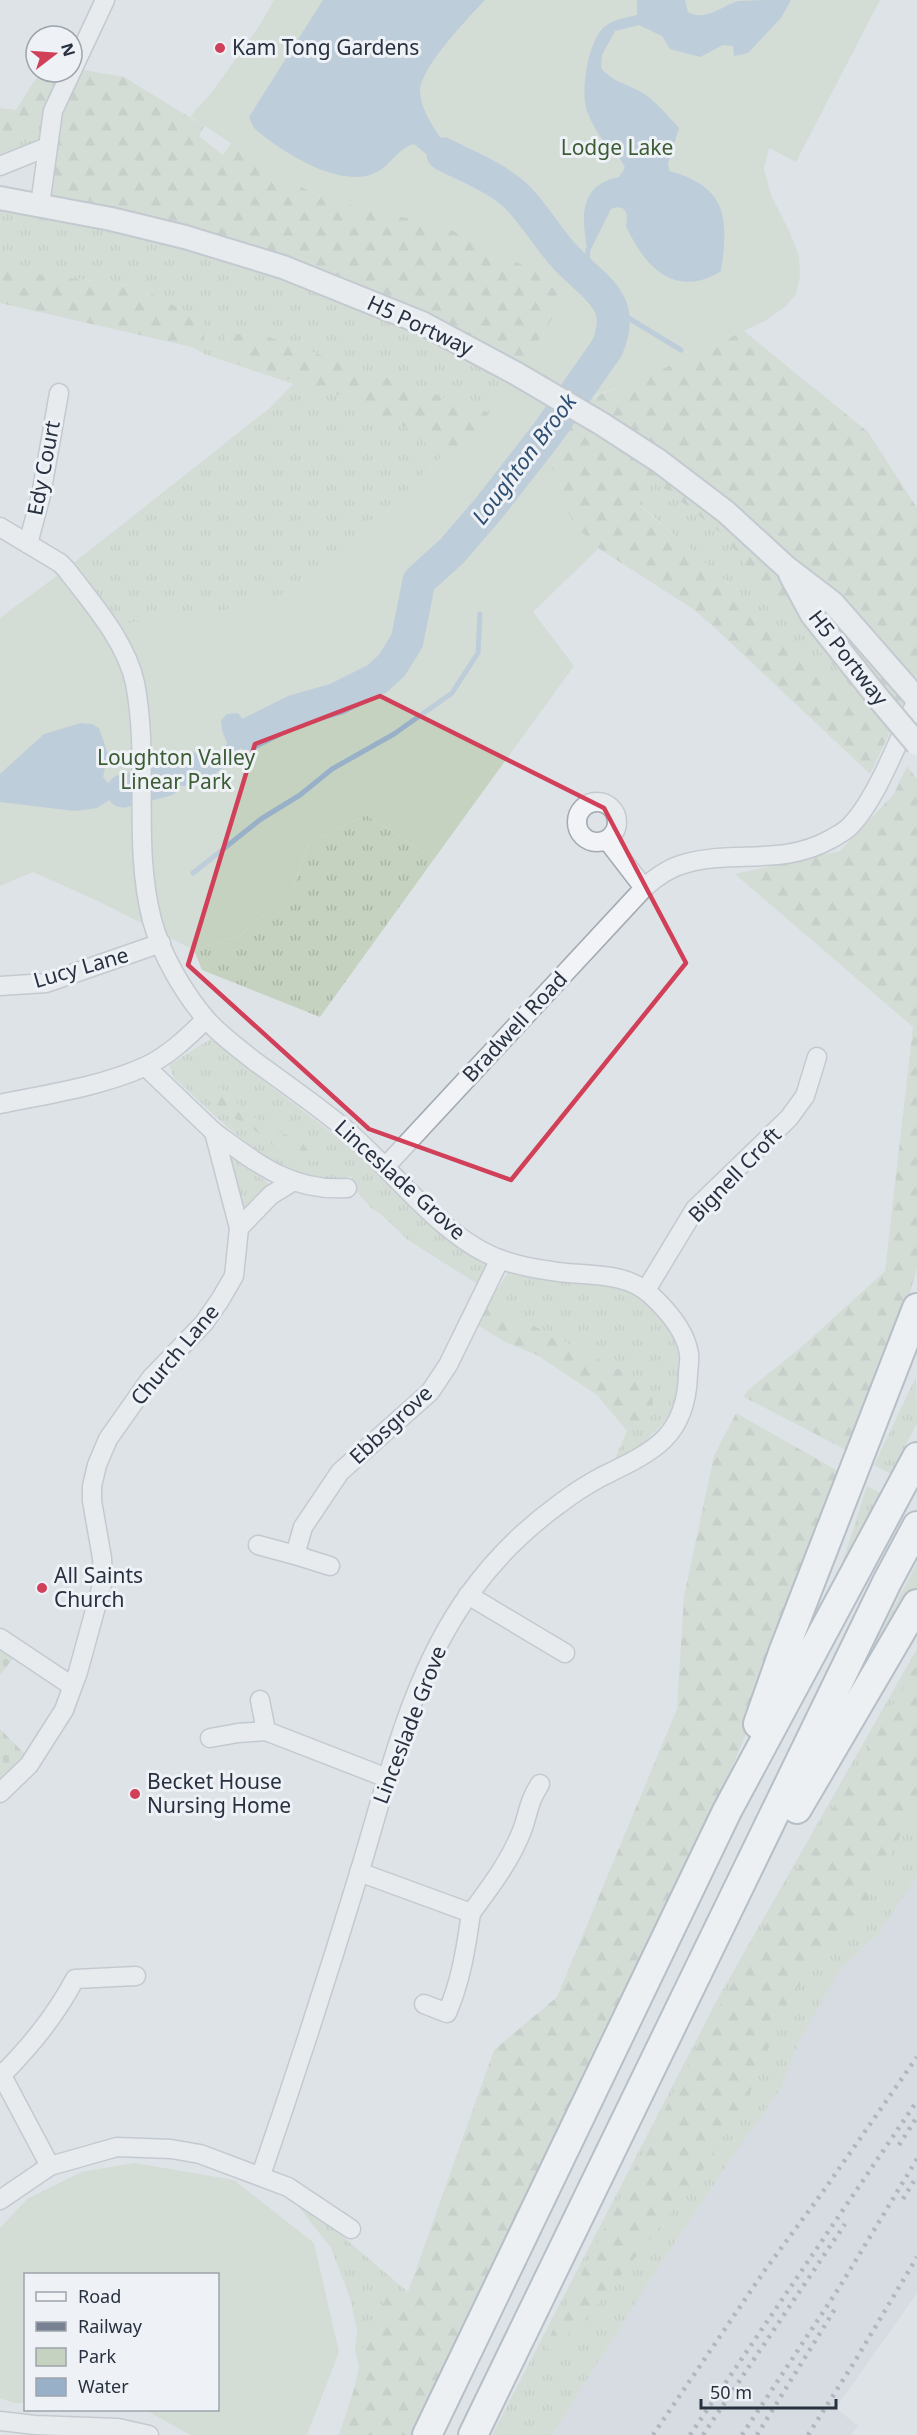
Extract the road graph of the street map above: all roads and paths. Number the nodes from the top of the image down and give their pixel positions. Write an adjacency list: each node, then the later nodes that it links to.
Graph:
1 (105, 0): 2 (street)
2 (47, 147): 3 (street); 5 (street)
3 (0, 166)
4 (0, 198): 5 (street, H5 Portway)
5 (32, 204): 6 (street); 10 (street, H5 Portway)
6 (0, 208)
7 (59, 393): 9 (street, Edy Court)
8 (0, 527): 9 (street, Linceslade Grove)
9 (28, 544): 15 (street, Linceslade Grove)
10 (786, 567): 11 (street, H5 Portway); 12 (street, H5 Portway, bridge)
11 (917, 700): 14 (street, Bradwell Road)
12 (917, 744)
13 (607, 840): 14 (street)
14 (644, 888): 22 (street, Bradwell Road)
15 (160, 944): 16 (street, Lucy Lane); 17 (street, Linceslade Grove)
16 (0, 986)
17 (206, 1019): 19 (street); 22 (street, Linceslade Grove)
18 (817, 1057): 27 (street, Bignell Croft)
19 (146, 1067): 20 (street); 21 (street)
20 (0, 1104)
21 (214, 1132): 23 (street); 25 (street, Church Lane)
22 (386, 1166): 26 (street, Linceslade Grove)
23 (292, 1182): 24 (street); 25 (street)
24 (347, 1188)
25 (239, 1228): 38 (street, Church Lane)
26 (500, 1259): 27 (street, Linceslade Grove); 32 (street, Ebbsgrove)
27 (646, 1290): 34 (street, Linceslade Grove)
28 (917, 1308): 45 (highway)
29 (917, 1457): 45 (highway)
30 (917, 1526): 50 (highway)
31 (258, 1545): 32 (street)
32 (295, 1555): 33 (street)
33 (330, 1566)
34 (468, 1595): 37 (street); 42 (street, Linceslade Grove)
35 (917, 1604): 50 (highway)
36 (0, 1638): 38 (street)
37 (565, 1653)
38 (72, 1686): 44 (street, Church Lane)
39 (260, 1700): 40 (street)
40 (266, 1731): 41 (street); 42 (street)
41 (210, 1738)
42 (387, 1778): 46 (street, Linceslade Grove)
43 (540, 1784): 47 (street)
44 (0, 1793)
45 (727, 1811): 58 (highway)
46 (359, 1872): 47 (street); 53 (street, Linceslade Grove)
47 (471, 1913): 49 (street)
48 (136, 1976): 51 (street)
49 (424, 2004)
50 (670, 2033): 59 (highway)
51 (1, 2073): 52 (street)
52 (50, 2166): 53 (street); 54 (street)
53 (261, 2175): 55 (street)
54 (0, 2200)
55 (351, 2229)
56 (0, 2421): 57 (street)
57 (149, 2435)
58 (427, 2435)
59 (473, 2435)

